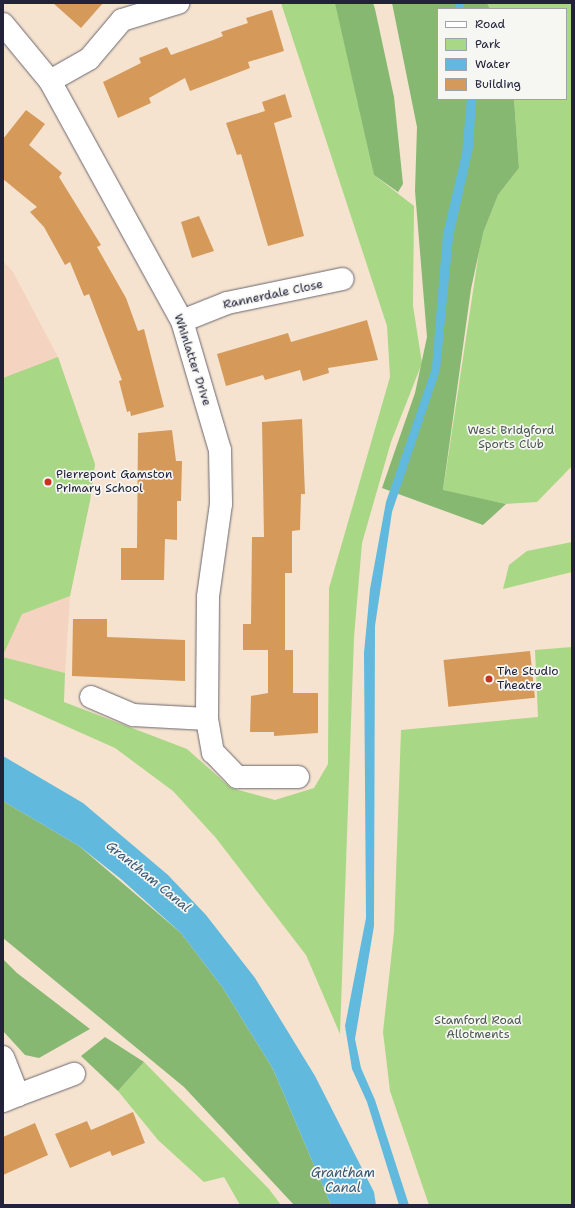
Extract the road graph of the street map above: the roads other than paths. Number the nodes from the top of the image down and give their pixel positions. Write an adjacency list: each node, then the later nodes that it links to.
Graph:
1 (178, 3): 3 (street)
2 (3, 24): 3 (street, Whinlatter Drive)
3 (50, 81): 5 (street, Whinlatter Drive)
4 (343, 279): 5 (street, Rannerdale Close)
5 (182, 321): 7 (street, Whinlatter Drive)
6 (91, 697): 7 (street)
7 (207, 719): 8 (street, Whinlatter Drive)
8 (298, 776)
9 (3, 1057): 11 (street)
10 (74, 1074): 11 (street)
11 (11, 1098)

